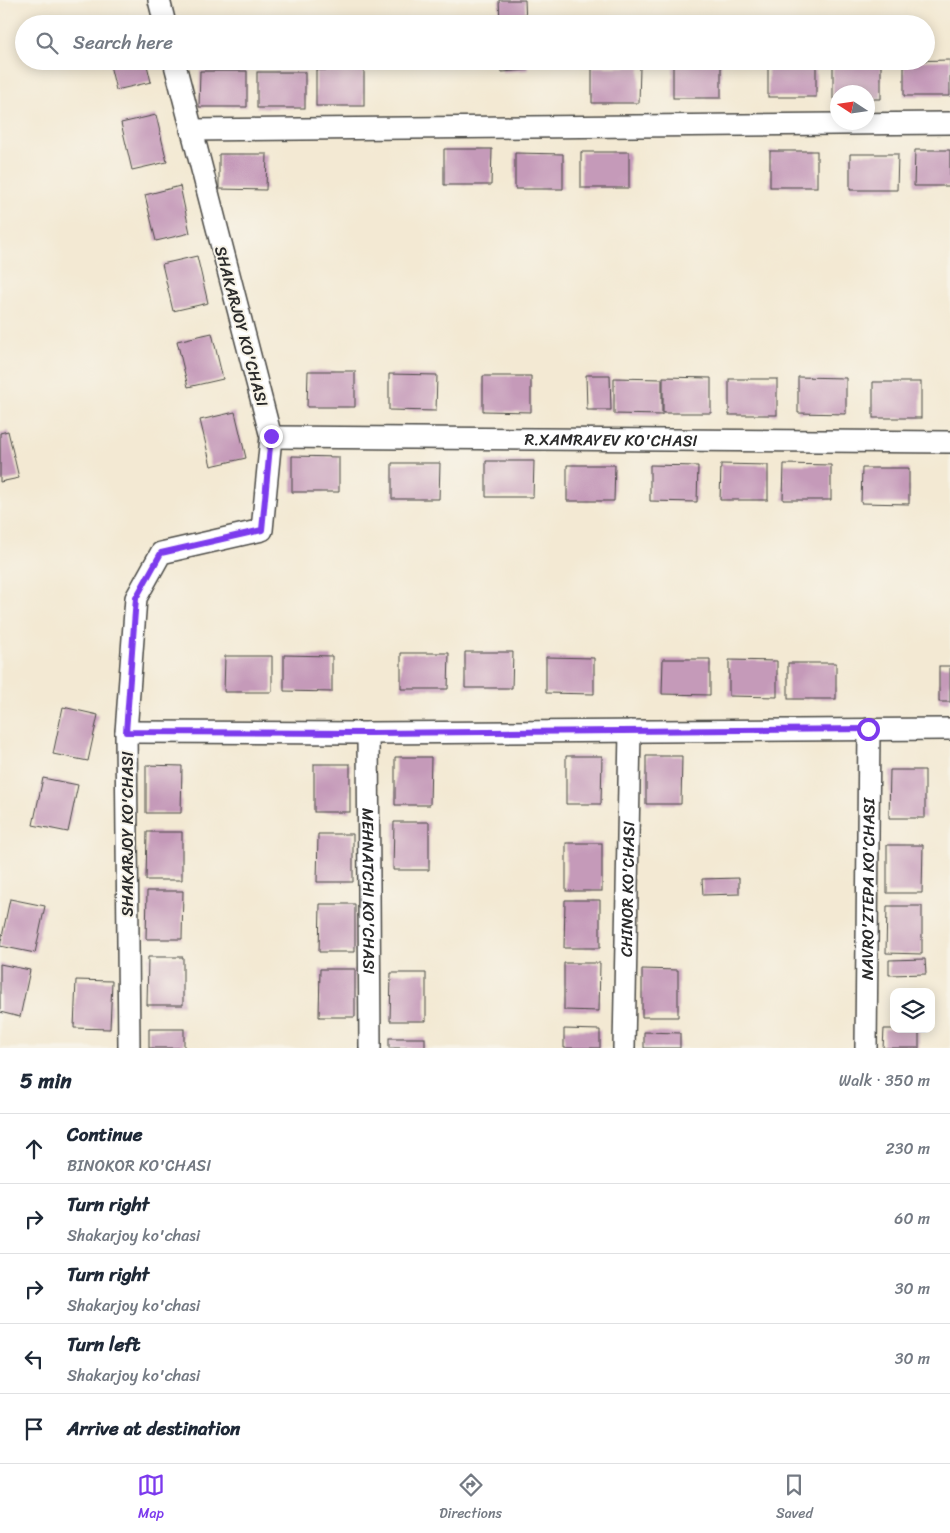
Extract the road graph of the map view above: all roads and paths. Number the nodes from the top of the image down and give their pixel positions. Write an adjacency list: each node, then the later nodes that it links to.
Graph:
1 (159, 0): 2 (street)
2 (163, 15)
3 (176, 70): 5 (street, SHAKARJOY KO'CHASI)
4 (950, 123): 5 (street)
5 (192, 130): 6 (street, SHAKARJOY KO'CHASI)
6 (271, 436): 7 (street, R.XAMRAYEV KO'CHASI); 11 (street, SHAKARJOY KO'CHASI)
7 (950, 442)
8 (868, 729): 9 (street); 10 (street); 16 (street, NAVRO'ZTEPA KO'CHASI)
9 (950, 729)
10 (630, 731): 12 (street); 15 (street, CHINOR KO'CHASI)
11 (126, 732): 12 (street); 13 (street, SHAKARJOY KO'CHASI)
12 (368, 733): 14 (street, MEHNATCHI KO'CHASI)
13 (128, 1048)
14 (370, 1048)
15 (624, 1048)
16 (866, 1048)

